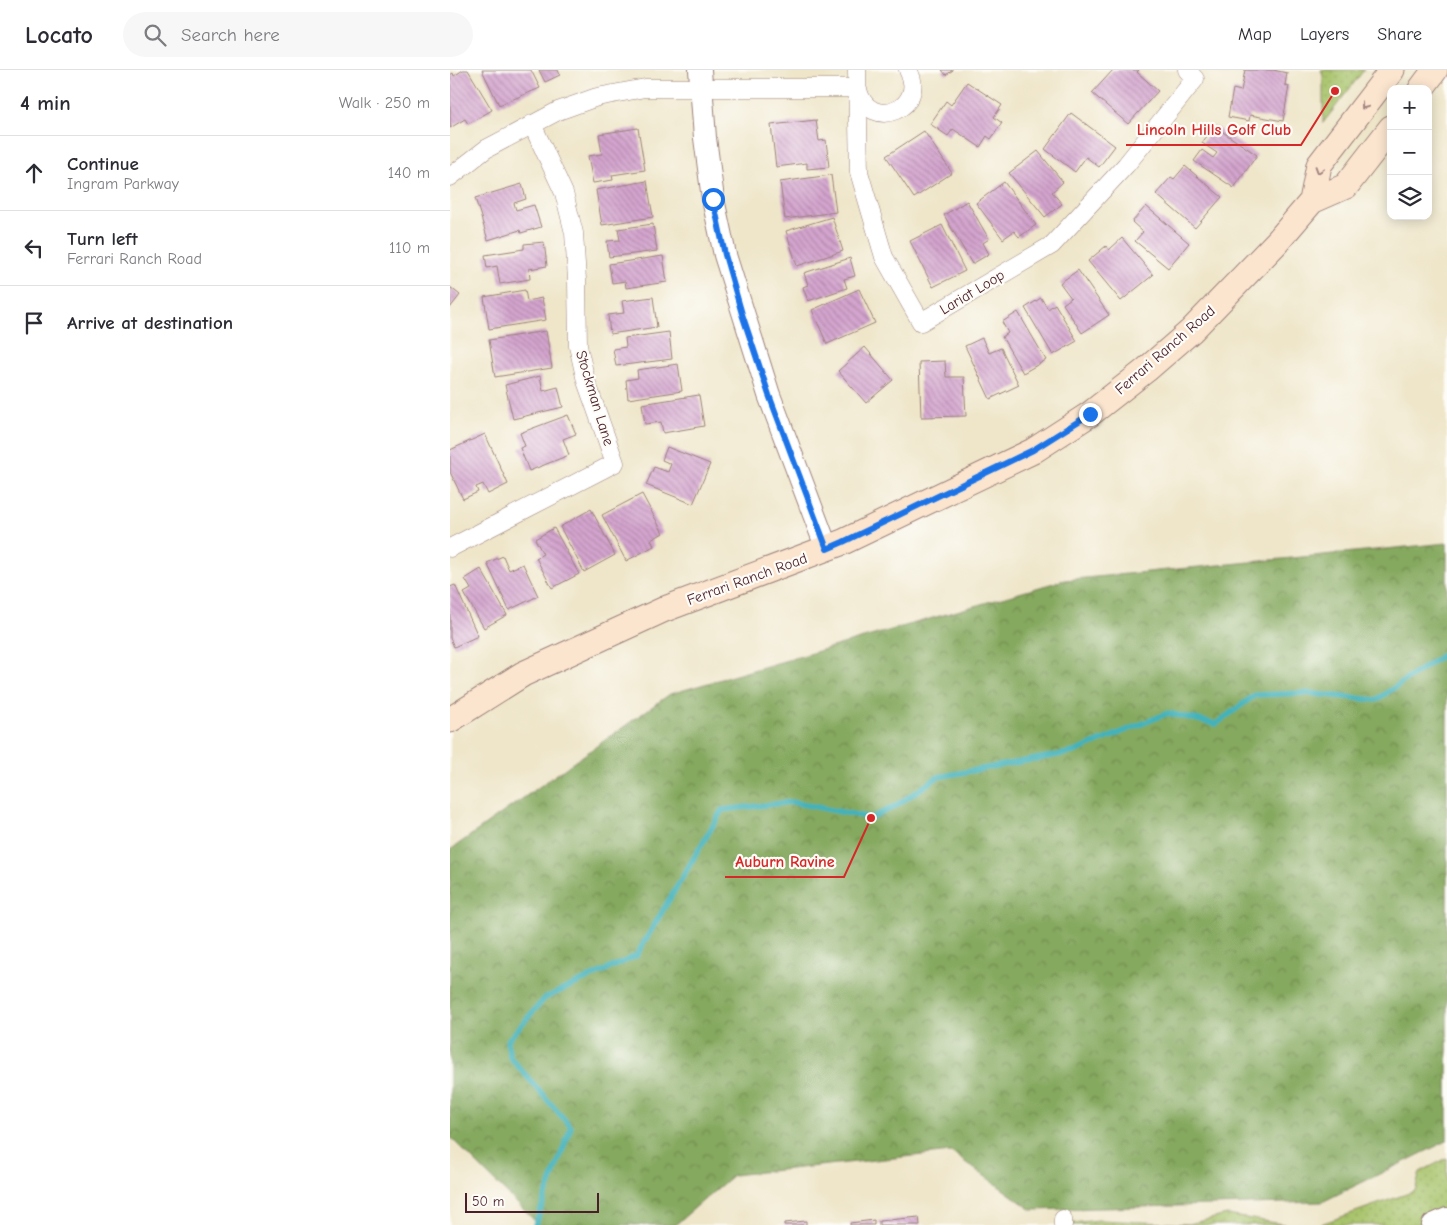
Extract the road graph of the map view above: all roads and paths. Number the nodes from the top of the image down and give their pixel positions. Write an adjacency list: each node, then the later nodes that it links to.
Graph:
1 (857, 70): 9 (street, Lariat Loop)
2 (862, 70): 9 (street)
3 (908, 70): 9 (street)
4 (1187, 70): 9 (street, Lariat Loop)
5 (1392, 70): 13 (main road, one-way to 13)
6 (1435, 70): 8 (main road)
7 (700, 79): 9 (street); 10 (street); 15 (street)
8 (1424, 85)
9 (857, 88)
10 (532, 124): 12 (street); 14 (street, Stockman Lane)
11 (1389, 130): 13 (main road, Ferrari Ranch Road)
12 (450, 177)
13 (1312, 202): 15 (main road, Ferrari Ranch Road)
14 (450, 548)
15 (827, 549): 16 (main road, Ferrari Ranch Road)
16 (450, 720)
17 (1447, 1219): 18 (street)
18 (1433, 1225)

